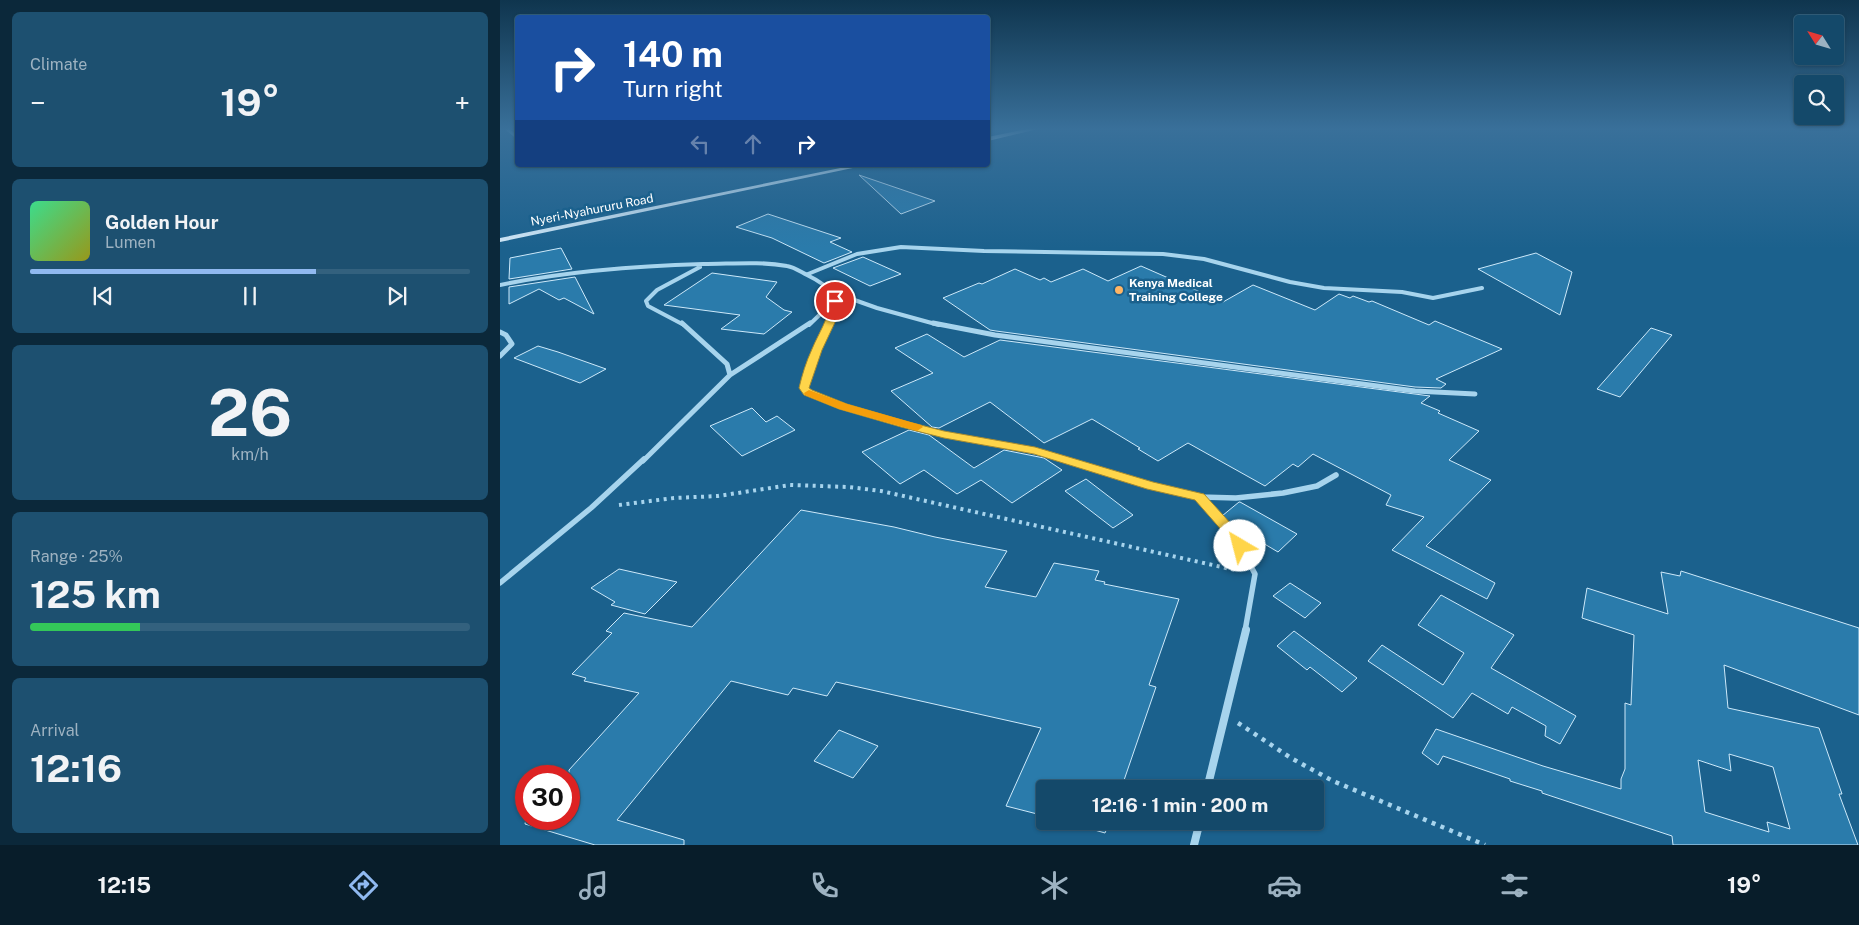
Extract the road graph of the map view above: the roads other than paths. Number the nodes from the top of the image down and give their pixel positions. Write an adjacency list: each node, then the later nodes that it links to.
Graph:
1 (847, 168): 2 (main road, Nyeri-Nyahururu Road)
2 (500, 240)
3 (703, 266): 4 (street); 5 (street); 11 (street)
4 (808, 274): 6 (street); 7 (street)
5 (500, 286)
6 (1482, 288)
7 (832, 292): 8 (street); 12 (street)
8 (835, 301): 11 (street); 14 (street)
9 (500, 332): 10 (street)
10 (500, 356)
11 (730, 375): 15 (street)
12 (1476, 394)
13 (1336, 475): 14 (street)
14 (1200, 497): 16 (street)
15 (500, 583)
16 (1209, 780)
17 (1198, 830): 18 (street)
18 (1194, 845)

